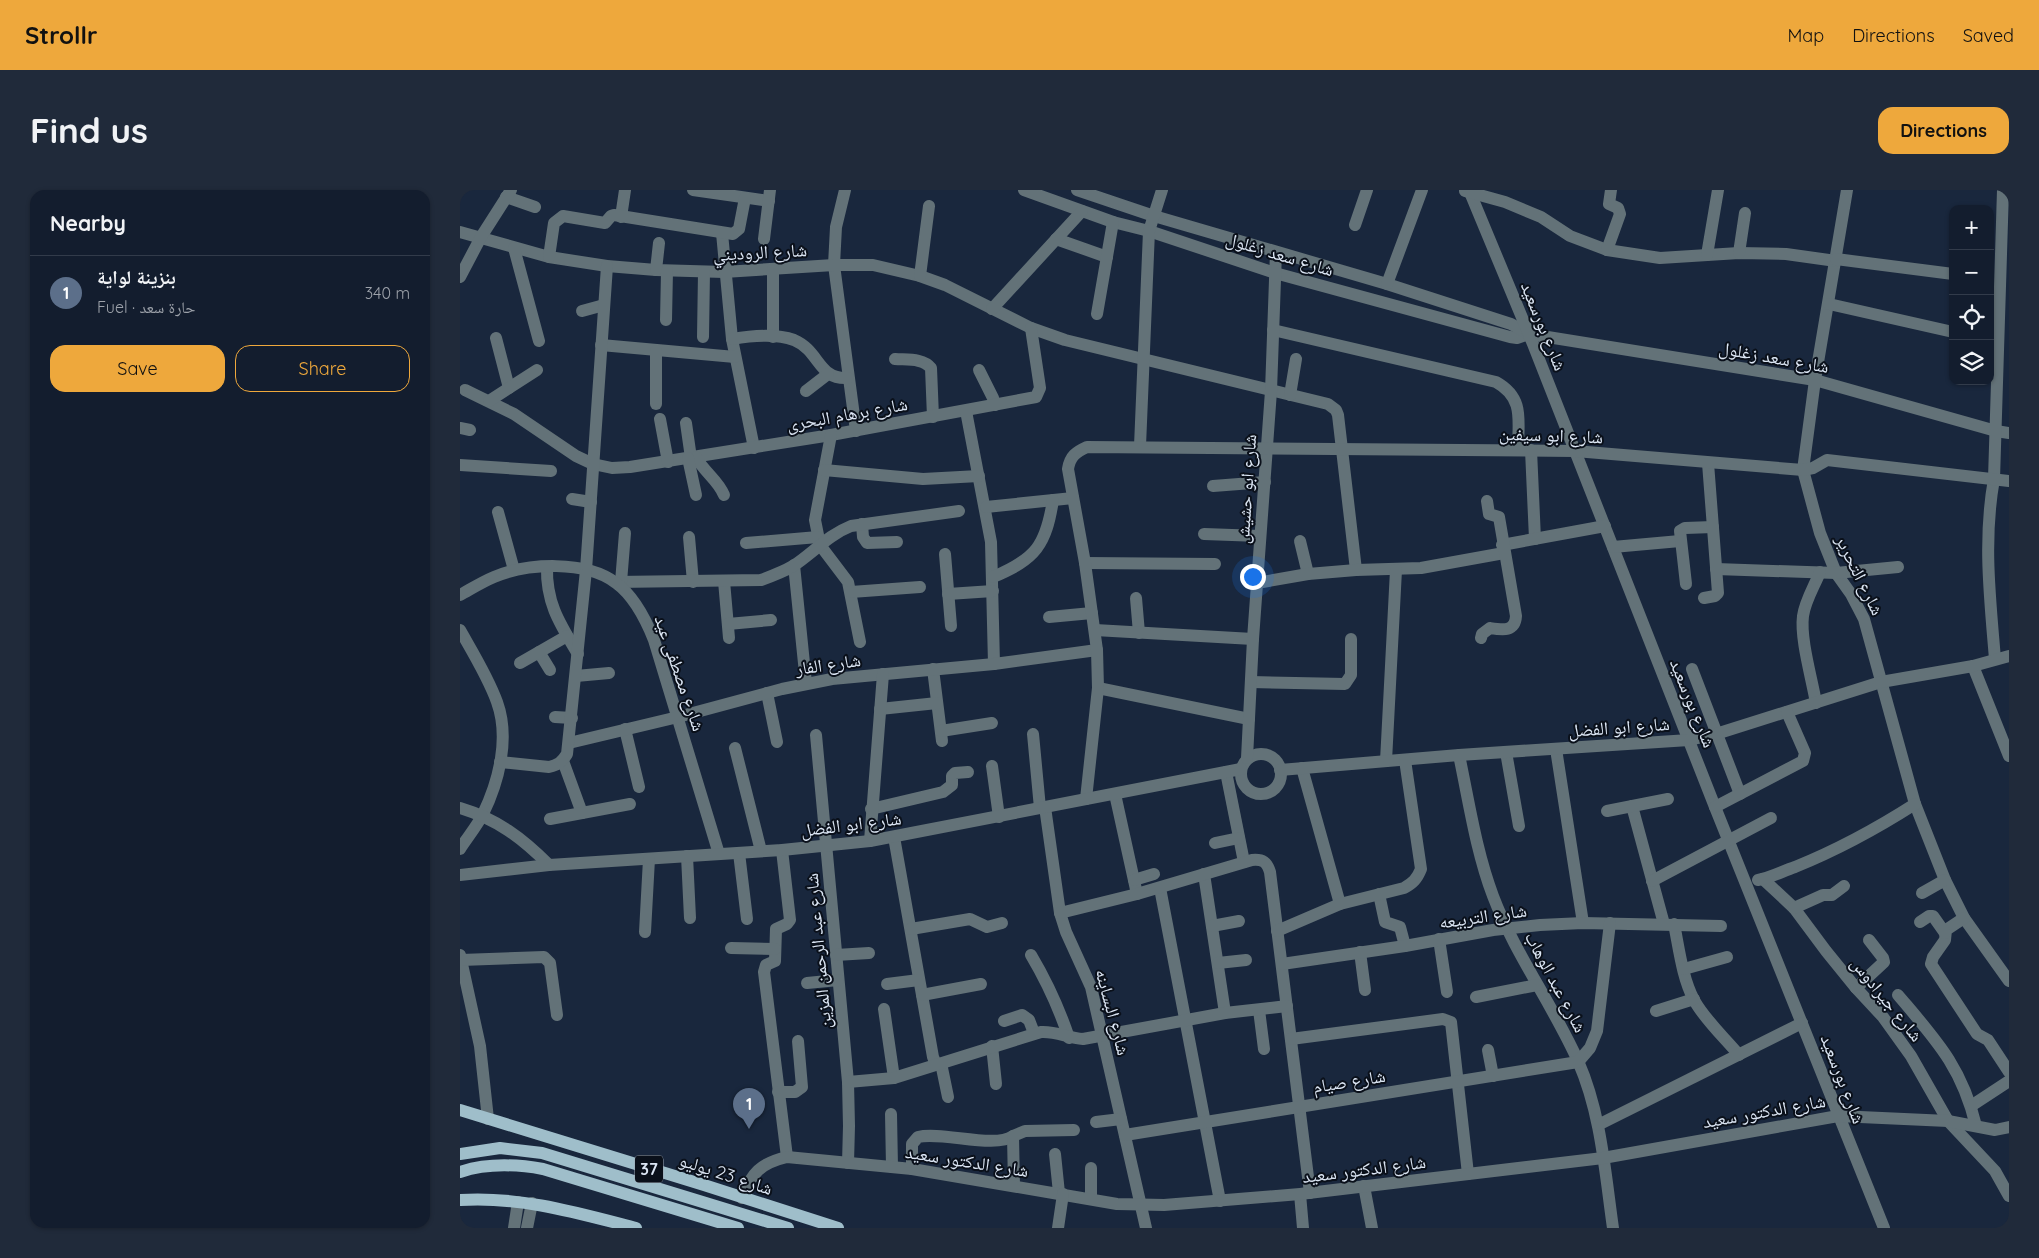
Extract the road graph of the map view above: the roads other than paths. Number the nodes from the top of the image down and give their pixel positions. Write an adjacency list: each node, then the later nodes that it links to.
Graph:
1 (625, 190): 24 (street)
2 (693, 190): 18 (street)
3 (846, 190): 42 (street)
4 (1024, 190): 21 (street, شارع سعد زغلول)
5 (1077, 190): 15 (street, شارع سعد زغلول)
6 (1162, 190): 23 (street)
7 (1367, 190): 26 (street)
8 (1422, 190): 53 (street)
9 (1611, 190): 35 (street)
10 (1718, 190): 38 (street)
11 (1847, 190): 41 (street, شارع التحرير)
12 (2003, 190): 52 (street)
13 (1467, 191): 17 (street); 63 (street, شارع بورسعيد)
14 (508, 194): 20 (street); 30 (street)
15 (1102, 194): 23 (street, شارع سعد زغلول)
16 (770, 196): 18 (street); 31 (street)
17 (1505, 196): 35 (street)
18 (744, 198): 29 (street)
19 (929, 206): 50 (street)
20 (535, 207)
21 (1082, 211): 25 (street, شارع سعد زغلول); 32 (street)
22 (1745, 213): 37 (street)
23 (1154, 216): 27 (street); 36 (street, شارع سعد زغلول)
24 (621, 217): 29 (street); 39 (street)
25 (1113, 222): 27 (street, شارع سعد زغلول); 40 (street)
26 (1355, 225)
27 (1149, 231): 48 (street, شارع سعد زغلول); 75 (street)
28 (460, 232): 30 (street, شارع الروديني)
29 (722, 233): 47 (street)
30 (481, 237): 34 (street, شارع الروديني); 51 (street)
31 (764, 239)
32 (1056, 240): 40 (street); 56 (street)
33 (659, 243): 45 (street)
34 (514, 248): 39 (street, شارع الروديني); 68 (street)
35 (1607, 250): 38 (street)
36 (1276, 252): 48 (street, شارع ابو حشيش); 53 (street, شارع سعد زغلول)
37 (1739, 253): 38 (street); 41 (street)
38 (1707, 255)
39 (549, 256): 43 (street, شارع الروديني)
40 (1107, 257): 58 (street)
41 (1836, 260): 49 (street); 54 (street, شارع التحرير)
42 (834, 265): 44 (street, شارع الروديني); 50 (street, شارع الروديني); 79 (street)
43 (607, 266): 45 (street, شارع الروديني); 55 (street)
44 (773, 269): 47 (street, شارع الروديني); 65 (street)
45 (662, 271): 46 (street, شارع الروديني); 59 (street)
46 (704, 272): 47 (street, شارع الروديني); 64 (street)
47 (724, 272): 67 (street)
48 (1275, 273): 61 (street, شارع ابو حشيش); 63 (street, شارع سعد زغلول)
49 (1949, 274)
50 (920, 276): 56 (street, شارع الروديني)
51 (460, 277)
52 (2000, 280): 69 (street)
53 (1387, 284): 63 (street, شارع سعد زغلول)
54 (1829, 304): 62 (street); 80 (street, شارع التحرير)
55 (604, 305): 57 (street); 70 (street)
56 (992, 309): 60 (street, شارع الروديني)
57 (582, 311)
58 (1097, 314)
59 (666, 320)
60 (1031, 328): 75 (street, شارع الروديني); 88 (street, شارع برهام البحرى)
61 (1273, 330): 84 (street, شارع ابو حشيش); 101 (street)
62 (1949, 331)
63 (1529, 334): 80 (street, شارع سعد زغلول); 103 (street, شارع بورسعيد)
64 (703, 336)
65 (773, 337): 67 (street); 78 (street)
66 (496, 338): 81 (street)
67 (732, 339): 72 (street)
68 (539, 341)
69 (1999, 342): 94 (street)
70 (601, 345): 71 (street); 107 (street)
71 (656, 352): 72 (street); 87 (street)
72 (736, 358): 98 (street)
73 (1296, 358): 85 (street)
74 (895, 359): 90 (street)
75 (1144, 359): 84 (street, شارع الروديني); 97 (street)
76 (537, 370): 81 (street)
77 (979, 370): 88 (street)
78 (828, 374): 79 (street); 83 (street)
79 (848, 378): 93 (street)
80 (1815, 380): 94 (street, شارع سعد زغلول); 110 (street, شارع التحرير)
81 (509, 388): 86 (street)
82 (465, 390): 86 (street, شارع برهام البحرى)
83 (806, 391)
84 (1271, 391): 85 (street, شارع الروديني); 99 (street, شارع ابو حشيش)
85 (1290, 395): 100 (street, شارع الروديني)
86 (490, 401): 107 (street, شارع برهام البحرى)
87 (656, 404)
88 (995, 405): 89 (street, شارع برهام البحرى)
89 (966, 410): 90 (street, شارع برهام البحرى); 112 (street)
90 (933, 417): 93 (street, شارع برهام البحرى)
91 (660, 418): 105 (street)
92 (686, 423): 104 (street)
93 (856, 431): 96 (street, شارع برهام البحرى)
94 (1996, 431): 95 (street, شارع سعد زغلول); 113 (street)
95 (2009, 433)
96 (831, 435): 98 (street, شارع برهام البحرى); 109 (street)
97 (1140, 446): 99 (street, شارع ابو سيفين); 119 (street, شارع ابو سيفين)
98 (754, 448): 104 (street, شارع برهام البحرى)
99 (1267, 448): 100 (street, شارع ابو سيفين); 115 (street, شارع ابو حشيش)
100 (1342, 449): 101 (street, شارع ابو سيفين); 151 (street, شارع الروديني)
101 (1518, 450): 102 (street, شارع ابو سيفين)
102 (1531, 450): 103 (street, شارع ابو سيفين); 134 (street)
103 (1575, 451): 106 (street, شارع ابو سيفين); 128 (street, شارع بورسعيد)
104 (692, 458): 105 (street, شارع برهام البحرى); 117 (street); 118 (street)
105 (668, 462): 107 (street, شارع برهام البحرى)
106 (1708, 463): 110 (street, شارع ابو سيفين); 129 (street)
107 (593, 464): 123 (street)
108 (460, 465): 111 (street)
109 (824, 470): 112 (street); 136 (street)
110 (1803, 470): 113 (street, شارع ابو سيفين); 154 (street, شارع التحرير)
111 (550, 471)
112 (979, 476): 124 (street)
113 (1994, 479): 114 (street, شارع ابو سيفين); 188 (street)
114 (2009, 481)
115 (1264, 482): 116 (street); 132 (street, شارع ابو حشيش)
116 (1213, 486)
117 (724, 494)
118 (696, 496)
119 (1073, 498): 121 (street); 143 (street)
120 (572, 499): 123 (street)
121 (1053, 500): 124 (street); 156 (street)
122 (1487, 501): 141 (street)
123 (591, 502): 150 (street)
124 (986, 507): 156 (street)
125 (959, 511): 127 (street)
126 (498, 512): 149 (street)
127 (862, 524): 136 (street); 138 (street)
128 (1605, 526): 134 (street); 140 (street, شارع بورسعيد)
129 (1713, 527): 135 (street); 148 (street)
130 (625, 533): 158 (street)
131 (1204, 534): 132 (street)
132 (1260, 536): 160 (street, شارع ابو حشيش)
133 (689, 538): 159 (street)
134 (1534, 539): 141 (street)
135 (1680, 540): 140 (street); 161 (street)
136 (819, 541): 139 (street); 145 (street); 164 (street)
137 (1300, 541): 155 (street)
138 (897, 542)
139 (746, 543)
140 (1613, 548): 216 (street, شارع بورسعيد)
141 (1503, 549): 152 (street); 179 (street)
142 (945, 554): 165 (street)
143 (1085, 563): 144 (street); 169 (street)
144 (1215, 564)
145 (794, 565): 157 (street); 200 (street)
146 (547, 567): 149 (street, شارع مصطفى عيد); 150 (street, شارع مصطفى عيد); 177 (street)
147 (1898, 567): 154 (street)
148 (1716, 569): 153 (street); 168 (street)
149 (514, 570): 166 (street, شارع مصطفى عيد)
150 (586, 570): 158 (street, شارع مصطفى عيد); 186 (street)
151 (1356, 570): 152 (street); 155 (street)
152 (1396, 570): 226 (street)
153 (1820, 572): 154 (street); 204 (street)
154 (1836, 573): 199 (street, شارع التحرير)
155 (1308, 574): 160 (street)
156 (993, 577): 163 (street)
157 (724, 581): 159 (street); 172 (street)
158 (618, 582): 159 (street); 208 (street, شارع مصطفى عيد)
159 (693, 582)
160 (1257, 583): 180 (street, شارع ابو حشيش)
161 (1686, 584)
162 (920, 587): 164 (street)
163 (993, 591): 165 (street); 190 (street)
164 (851, 592): 182 (street)
165 (948, 594): 173 (street)
166 (460, 595)
167 (1136, 598): 176 (street)
168 (1704, 598)
169 (1092, 613): 170 (street); 175 (street)
170 (1049, 617)
171 (771, 620): 172 (street)
172 (728, 624): 178 (street)
173 (950, 626)
174 (460, 630): 184 (street)
175 (1095, 630): 176 (street); 183 (street)
176 (1138, 633): 180 (street)
177 (568, 636): 185 (street); 186 (street)
178 (729, 638)
179 (1481, 638)
180 (1253, 639): 198 (street, شارع ابو حشيش)
181 (1351, 639): 198 (street)
182 (860, 642)
183 (1097, 650): 190 (street, شارع الفار); 201 (street)
184 (465, 651): 227 (street)
185 (539, 652): 189 (street); 194 (street)
186 (578, 654): 197 (street)
187 (2009, 656): 188 (street, شارع ابو الفضل)
188 (1995, 659): 191 (street, شارع ابو الفضل)
189 (520, 663)
190 (994, 664): 192 (street, شارع الفار)
191 (1973, 666): 199 (street, شارع ابو الفضل); 223 (street)
192 (933, 669): 196 (street, شارع الفار); 203 (street)
193 (1692, 669): 214 (street)
194 (550, 670)
195 (609, 673): 197 (street)
196 (883, 674): 200 (street, شارع الفار); 205 (street)
197 (576, 676): 209 (street)
198 (1251, 682): 210 (street, شارع ابو حشيش)
199 (1881, 682): 204 (street, شارع ابو الفضل); 240 (street, شارع التحرير)
200 (806, 683): 202 (street, شارع الفار)
201 (1098, 688): 210 (street); 237 (street)
202 (767, 693): 208 (street, شارع الفار); 217 (street)
203 (937, 703): 205 (street); 211 (street)
204 (1816, 703): 206 (street, شارع ابو الفضل)
205 (880, 709): 245 (street)
206 (1787, 712): 214 (street, شارع ابو الفضل); 236 (street)
207 (555, 717): 209 (street)
208 (678, 717): 212 (street, شارع الفار); 263 (street, شارع مصطفى عيد)
209 (572, 718): 218 (street)
210 (1249, 719): 228 (street, شارع ابو حشيش)
211 (992, 723)
212 (625, 730): 218 (street, شارع الفار); 234 (street)
213 (1033, 734): 242 (street, شارع البساينه)
214 (1716, 734): 216 (street, شارع ابو الفضل); 236 (street)
215 (816, 735): 258 (street, شارع عبد الرحمن المزين)
216 (1689, 740): 220 (street, شارع ابو الفضل); 243 (street, شارع بورسعيد)
217 (777, 742)
218 (569, 743): 224 (street)
219 (735, 748): 261 (street)
220 (1556, 749): 221 (street, شارع ابو الفضل); 290 (street)
221 (1506, 752): 222 (street, شارع ابو الفضل); 252 (street)
222 (1459, 755): 225 (street, شارع ابو الفضل); 295 (street, شارع عبد الوهاب)
223 (2009, 756)
224 (563, 760): 227 (street); 247 (street)
225 (1405, 760): 226 (street, شارع ابو الفضل); 280 (street)
226 (1386, 761): 230 (street, شارع ابو الفضل)
227 (500, 762): 248 (street)
228 (1244, 764): 231 (street); 231 (street); 233 (street, شارع ابو الفضل)
229 (992, 766): 249 (street)
230 (1302, 768): 231 (street, شارع ابو الفضل); 281 (street)
231 (1280, 770)
232 (968, 772): 245 (street)
233 (1226, 772): 235 (street, شارع ابو الفضل); 254 (street)
234 (639, 786)
235 (1115, 794): 237 (street, شارع ابو الفضل); 272 (street)
236 (1740, 794): 243 (street)
237 (1086, 799): 242 (street, شارع ابو الفضل)
238 (1668, 799): 241 (street)
239 (630, 804): 247 (street)
240 (1915, 804): 271 (street); 273 (street, شارع التحرير)
241 (1632, 806): 246 (street); 274 (street)
242 (1042, 807): 249 (street, شارع ابو الفضل); 283 (street, شارع البساينه)
243 (1715, 807): 255 (street, شارع بورسعيد)
244 (460, 808): 248 (street)
245 (871, 809): 256 (street)
246 (1607, 811)
247 (582, 813): 251 (street)
248 (482, 815): 259 (street); 267 (street)
249 (999, 817): 253 (street, شارع ابو الفضل)
250 (1771, 818): 255 (street)
251 (550, 819)
252 (1519, 826)
253 (894, 837): 256 (street, شارع ابو الفضل); 296 (street)
254 (1239, 838): 257 (street); 266 (street)
255 (1729, 840): 274 (street); 275 (street, شارع بورسعيد)
256 (870, 841): 258 (street, شارع ابو الفضل)
257 (1215, 843)
258 (826, 845): 260 (street, شارع ابو الفضل); 307 (street, شارع عبد الرحمن المزين)
259 (460, 849)
260 (782, 850): 261 (street, شارع ابو الفضل); 304 (street)
261 (761, 852): 262 (street, شارع ابو الفضل)
262 (739, 853): 263 (street, شارع ابو الفضل); 286 (street)
263 (719, 854): 264 (street, شارع ابو الفضل)
264 (687, 856): 265 (street, شارع ابو الفضل); 284 (street)
265 (649, 859): 267 (street, شارع ابو الفضل); 298 (street)
266 (1244, 862): 270 (street); 297 (street)
267 (549, 865): 268 (street, شارع ابو الفضل)
268 (460, 874)
269 (1154, 874): 272 (street)
270 (1204, 874): 277 (street); 293 (street)
271 (1764, 879): 275 (street); 282 (street, شارع جيرادوس)
272 (1134, 880): 279 (street)
273 (1944, 880): 278 (street); 285 (street, شارع التحرير)
274 (1652, 881): 292 (street)
275 (1746, 882): 337 (street, شارع بورسعيد)
276 (1844, 886): 282 (street)
277 (1160, 888): 279 (street); 335 (street)
278 (1922, 893)
279 (1138, 894): 283 (street)
280 (1379, 894): 281 (street); 302 (street)
281 (1340, 904): 297 (street)
282 (1794, 908): 322 (street, شارع جيرادوس)
283 (1060, 913): 339 (street, شارع البساينه)
284 (690, 918)
285 (1964, 918): 299 (street); 317 (street, شارع التحرير)
286 (747, 919)
287 (1239, 921): 293 (street)
288 (1920, 922): 299 (street)
289 (1002, 923): 296 (street)
290 (1584, 923): 291 (street, شارع التربيعه); 295 (street, شارع التربيعه)
291 (1610, 923): 292 (street, شارع التربيعه); 347 (street)
292 (1669, 924): 294 (street, شارع التربيعه); 314 (street)
293 (1212, 926): 312 (street)
294 (1721, 926)
295 (1508, 928): 300 (street, شارع التربيعه); 321 (street, شارع عبد الوهاب)
296 (911, 929): 316 (street)
297 (1277, 931): 313 (street)
298 (645, 932)
299 (1945, 933): 349 (street)
300 (1439, 940): 302 (street, شارع التربيعه); 324 (street)
301 (1869, 940): 322 (street)
302 (1406, 946): 305 (street, شارع التربيعه)
303 (731, 948): 304 (street)
304 (775, 949): 356 (street)
305 (1360, 952): 313 (street, شارع التربيعه); 323 (street)
306 (869, 953): 307 (street)
307 (836, 955): 315 (street, شارع عبد الرحمن المزين)
308 (1031, 955): 340 (street)
309 (1727, 957): 314 (street)
310 (461, 958): 334 (street); 363 (street)
311 (1246, 960): 312 (street)
312 (1218, 963): 333 (street)
313 (1282, 964): 329 (street)
314 (1684, 968): 328 (street)
315 (838, 980): 318 (street); 354 (street, شارع عبد الرحمن المزين)
316 (919, 980): 319 (street); 325 (street)
317 (2009, 980)
318 (807, 983)
319 (887, 984)
320 (981, 984): 325 (street)
321 (1537, 985): 327 (street); 347 (street, شارع عبد الوهاب)
322 (1856, 988): 365 (street, شارع جيرادوس)
323 (1365, 990)
324 (1448, 992)
325 (922, 995): 348 (street)
326 (1898, 995): 358 (street)
327 (1476, 997)
328 (1694, 999): 332 (street); 346 (street)
329 (1287, 1006): 331 (street); 341 (street)
330 (884, 1009): 351 (street)
331 (1259, 1010): 333 (street); 344 (street)
332 (1656, 1011)
333 (1225, 1013): 335 (street)
334 (557, 1015)
335 (1186, 1020): 339 (street); 367 (street)
336 (1004, 1021): 338 (street)
337 (1802, 1023): 346 (street); 362 (street, شارع بورسعيد)
338 (1034, 1033): 340 (street); 343 (street)
339 (1103, 1035): 340 (street); 364 (street, شارع البساينه)
340 (1069, 1038)
341 (1291, 1039): 352 (street); 359 (street)
342 (798, 1041): 356 (street)
343 (992, 1046): 348 (street); 355 (street)
344 (1264, 1049)
345 (1488, 1050): 350 (street)
346 (1739, 1055): 368 (street)
347 (1578, 1062): 350 (street, شارع صيام); 368 (street, شارع عبد الوهاب)
348 (936, 1063): 351 (street); 357 (street)
349 (2009, 1072)
350 (1492, 1076): 352 (street, شارع صيام)
351 (894, 1078): 354 (street)
352 (1458, 1081): 359 (street, شارع صيام); 383 (street)
353 (2009, 1081): 358 (street)
354 (848, 1082): 378 (street, شارع عبد الرحمن المزين)
355 (996, 1084)
356 (778, 1092): 376 (street)
357 (948, 1097)
358 (1971, 1106): 369 (street)
359 (1299, 1107): 367 (street, شارع صيام); 387 (street)
360 (460, 1110): 363 (main road, شارع 23 يوليو / 37)
361 (891, 1114): 379 (street)
362 (1838, 1116): 365 (street, شارع الدكتور سعيد); 377 (street, شارع الدكتور سعيد); 408 (street, شارع بورسعيد)
363 (488, 1119): 389 (main road, شارع 23 يوليو / 37)
364 (1121, 1119): 366 (street); 372 (street, شارع البساينه)
365 (1948, 1121): 369 (street, شارع الدكتور سعيد); 388 (street, شارع جيرادوس)
366 (1096, 1122)
367 (1205, 1122): 372 (street, شارع صيام); 392 (street)
368 (1598, 1125): 377 (street, شارع عبد الوهاب)
369 (1976, 1126): 370 (street, شارع الدكتور سعيد)
370 (2009, 1127)
371 (1074, 1130): 373 (street)
372 (1125, 1135): 395 (street, شارع البساينه)
373 (1013, 1136): 381 (street); 384 (street)
374 (460, 1154): 401 (main road)
375 (1055, 1154): 386 (street)
376 (787, 1157): 378 (street, شارع الدكتور سعيد); 389 (street, شارع الدكتور سعيد)
377 (1603, 1158): 383 (street, شارع الدكتور سعيد); 407 (street, شارع عبد الوهاب)
378 (848, 1163): 379 (street, شارع الدكتور سعيد)
379 (892, 1167): 381 (street, شارع الدكتور سعيد)
380 (1091, 1168): 390 (street)
381 (912, 1169): 384 (street, شارع الدكتور سعيد)
382 (460, 1172): 400 (main road)
383 (1468, 1174): 385 (street, شارع الدكتور سعيد)
384 (1014, 1186): 386 (street, شارع الدكتور سعيد)
385 (1364, 1186): 387 (street, شارع الدكتور سعيد); 406 (street)
386 (1061, 1194): 390 (street, شارع الدكتور سعيد); 403 (street)
387 (1305, 1194): 392 (street, شارع الدكتور سعيد); 405 (street)
388 (2009, 1196)
389 (742, 1198): 402 (main road, شارع 23 يوليو / 37)
390 (1091, 1199): 395 (street, شارع الدكتور سعيد)
391 (460, 1200): 393 (main road)
392 (1220, 1201): 395 (street, شارع الدكتور سعيد)
393 (518, 1202): 394 (main road); 397 (street)
394 (532, 1203): 396 (main road); 398 (street)
395 (1140, 1205): 404 (street, شارع البساينه)
396 (605, 1224): 399 (main road)
397 (514, 1228)
398 (527, 1228)
399 (636, 1228)
400 (738, 1228)
401 (788, 1228)
402 (838, 1228)
403 (1058, 1228)
404 (1146, 1228)
405 (1303, 1228)
406 (1372, 1228)
407 (1613, 1228)
408 (1884, 1228)

